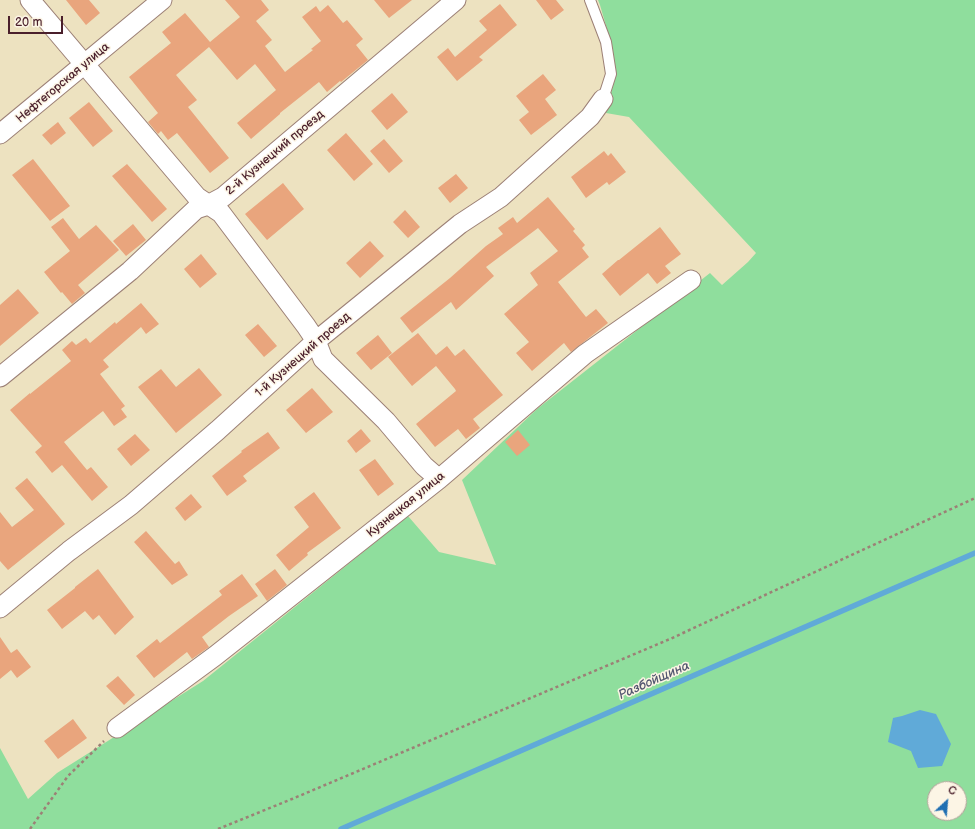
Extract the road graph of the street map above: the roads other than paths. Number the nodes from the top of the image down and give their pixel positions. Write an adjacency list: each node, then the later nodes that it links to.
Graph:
1 (30, 0): 5 (street)
2 (162, 0): 5 (street, Нефтегорская улица)
3 (456, 0): 8 (street, 2-й Кузнецкий проезд)
4 (590, 0): 6 (lane)
5 (85, 65): 7 (street, Нефтегорская улица); 8 (street)
6 (603, 99): 10 (street, 1-й Кузнецкий проезд)
7 (0, 134)
8 (208, 205): 10 (street); 11 (street, 2-й Кузнецкий проезд)
9 (691, 280): 12 (street, Кузнецкая улица)
10 (316, 341): 12 (street); 13 (street, 1-й Кузнецкий проезд)
11 (0, 377)
12 (439, 479): 14 (street, Кузнецкая улица)
13 (0, 608)
14 (117, 728)

